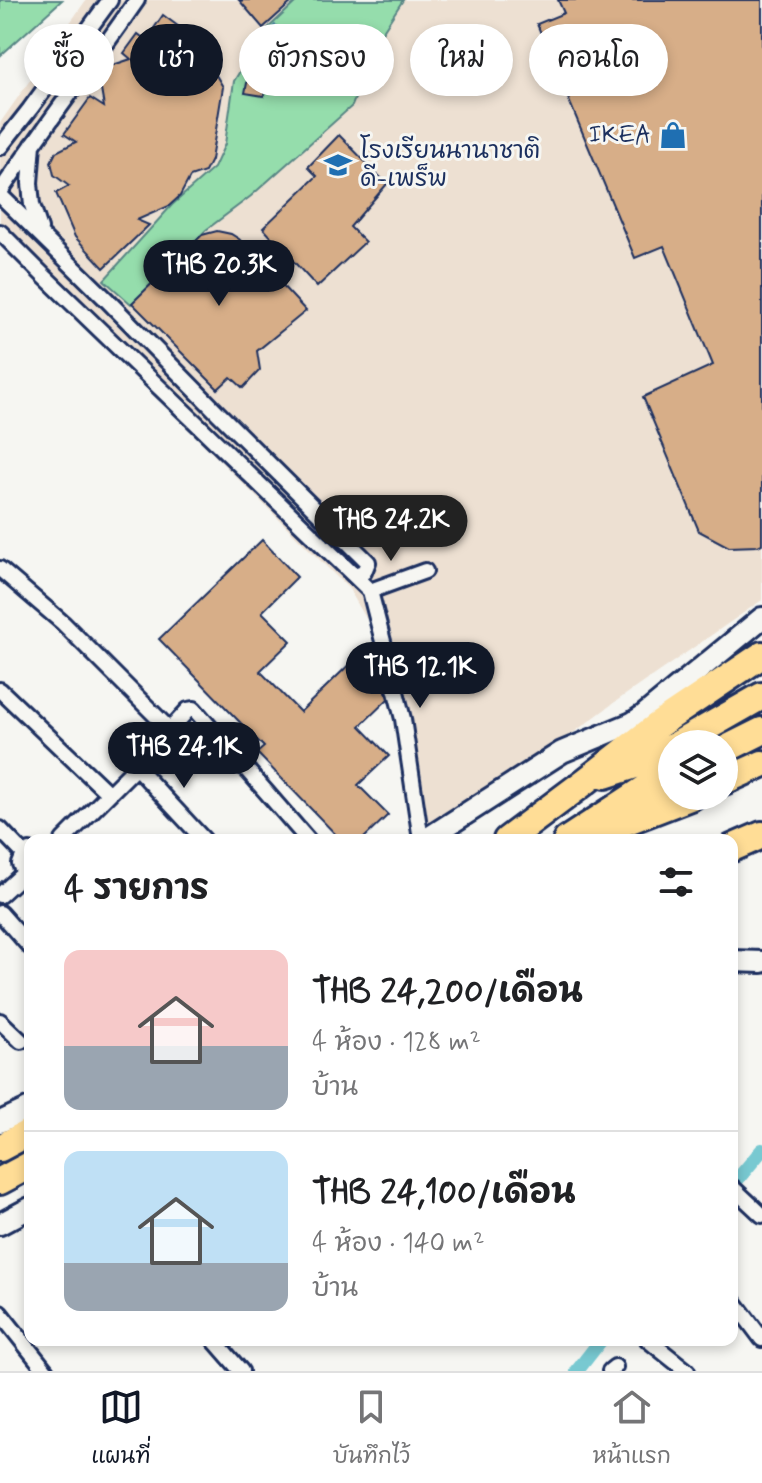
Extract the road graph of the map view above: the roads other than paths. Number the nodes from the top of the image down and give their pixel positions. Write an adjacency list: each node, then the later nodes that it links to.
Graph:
1 (110, 0): 3 (street)
2 (137, 0): 5 (street)
3 (30, 109): 4 (street); 6 (street)
4 (0, 126)
5 (33, 143): 7 (street); 9 (street)
6 (0, 147)
7 (0, 194): 9 (street)
8 (0, 232): 12 (street)
9 (41, 234): 12 (street)
10 (0, 569): 18 (street)
11 (425, 571): 13 (street)
12 (354, 575): 13 (street)
13 (370, 591): 34 (street)
14 (762, 618): 35 (main road)
15 (762, 655): 26 (highway)
16 (0, 690): 28 (street)
17 (762, 696): 19 (highway)
18 (169, 729): 24 (street); 33 (street)
19 (702, 730)
20 (762, 731): 21 (highway)
21 (738, 743)
22 (658, 755): 26 (highway)
23 (762, 764): 25 (highway)
24 (136, 767): 28 (street); 32 (street)
25 (738, 775)
26 (586, 781): 36 (highway)
27 (658, 783): 37 (highway)
28 (109, 794): 31 (street)
29 (658, 810): 38 (highway)
30 (0, 829): 41 (street)
31 (69, 834)
32 (198, 834)
33 (303, 834)
34 (422, 834)
35 (432, 834)
36 (515, 834)
37 (576, 834)
38 (594, 834)
39 (762, 835): 40 (highway)
40 (738, 845)
41 (24, 850)
42 (24, 877): 43 (street)
43 (0, 895)
44 (0, 913): 45 (street)
45 (24, 940)
46 (738, 961): 47 (main road)
47 (762, 962)
48 (0, 1021): 49 (street)
49 (21, 1041)
50 (9, 1120): 51 (highway)
51 (0, 1148)
52 (24, 1168): 53 (highway)
53 (0, 1181)
54 (738, 1193): 56 (street)
55 (24, 1211): 57 (main road)
56 (762, 1215)
57 (0, 1224)
58 (738, 1307): 60 (street)
59 (0, 1313): 61 (street)
60 (762, 1339)
61 (24, 1343)
62 (26, 1346): 65 (street)
63 (219, 1346): 66 (street)
64 (656, 1346): 67 (street)
65 (46, 1371)
66 (241, 1371)
67 (687, 1371)

